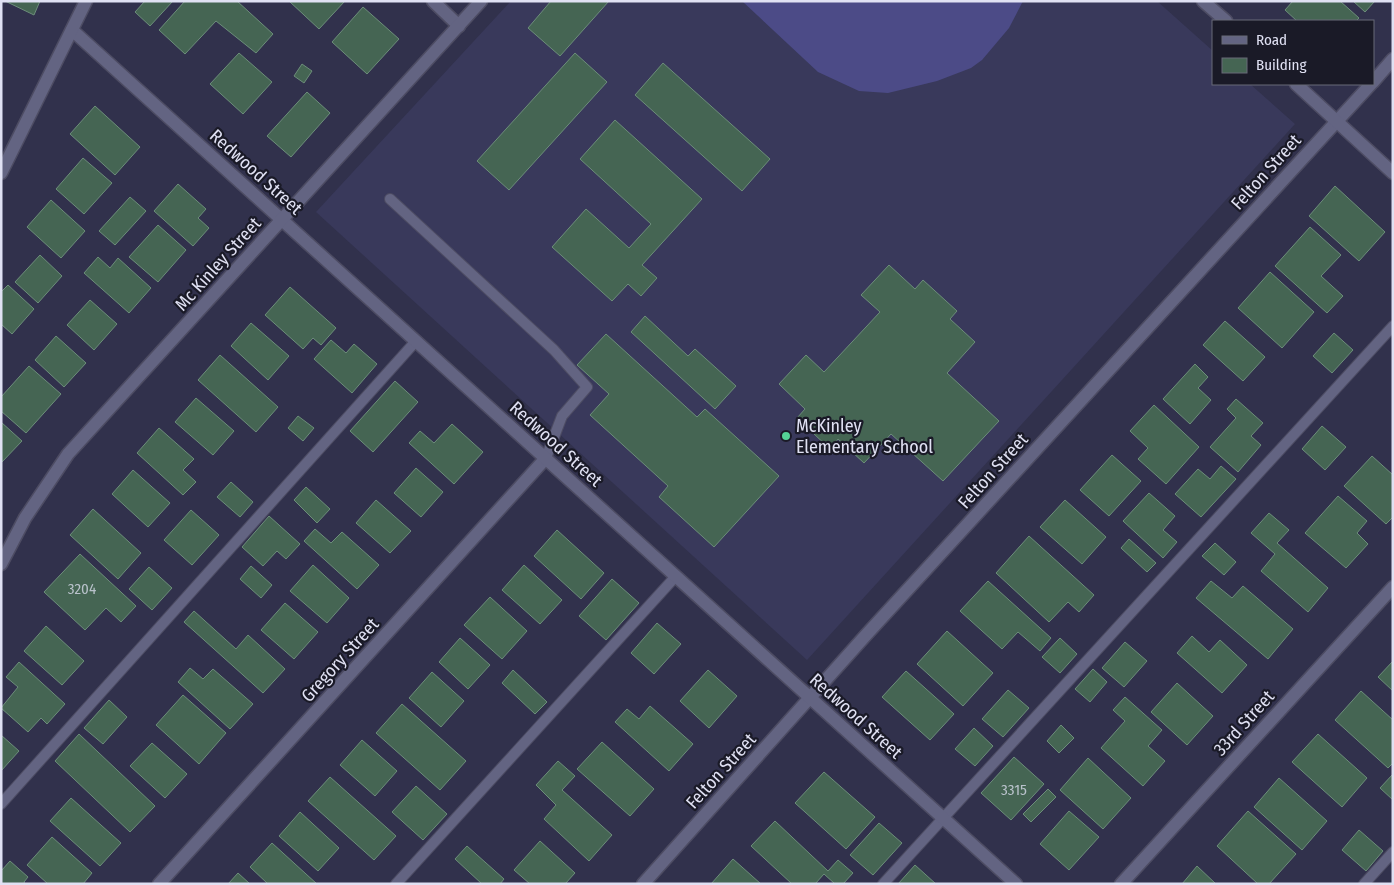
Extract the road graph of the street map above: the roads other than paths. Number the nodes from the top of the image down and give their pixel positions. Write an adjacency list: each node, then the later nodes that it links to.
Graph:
1 (86, 1): 7 (street)
2 (433, 1): 6 (street)
3 (481, 1): 6 (street, Mc Kinley Street)
4 (1203, 1): 5 (street)
5 (1225, 20)
6 (459, 26): 16 (street, Mc Kinley Street)
7 (72, 30): 13 (street); 16 (street, Redwood Street)
8 (1393, 59): 9 (street, Felton Street)
9 (1374, 81)
10 (1297, 85): 12 (street)
11 (1370, 85): 12 (street, Felton Street)
12 (1337, 121): 14 (street); 23 (street, Felton Street)
13 (1, 173)
14 (1393, 173)
15 (390, 199): 19 (lane)
16 (282, 220): 18 (street, Redwood Street); 20 (street, Mc Kinley Street)
17 (1393, 326): 25 (lane)
18 (416, 341): 19 (street, Redwood Street); 24 (lane)
19 (546, 458): 21 (street, Redwood Street); 27 (street, Gregory Street)
20 (1, 564)
21 (676, 576): 23 (street, Redwood Street); 28 (lane)
22 (1393, 587): 32 (street, 33rd Street)
23 (810, 699): 25 (street, Redwood Street); 29 (street, Felton Street)
24 (1, 804)
25 (944, 818): 30 (lane); 31 (street, Redwood Street)
26 (1393, 852): 33 (lane)
27 (159, 884)
28 (396, 884)
29 (643, 884)
30 (883, 884)
31 (1016, 884)
32 (1121, 884)
33 (1364, 884)

